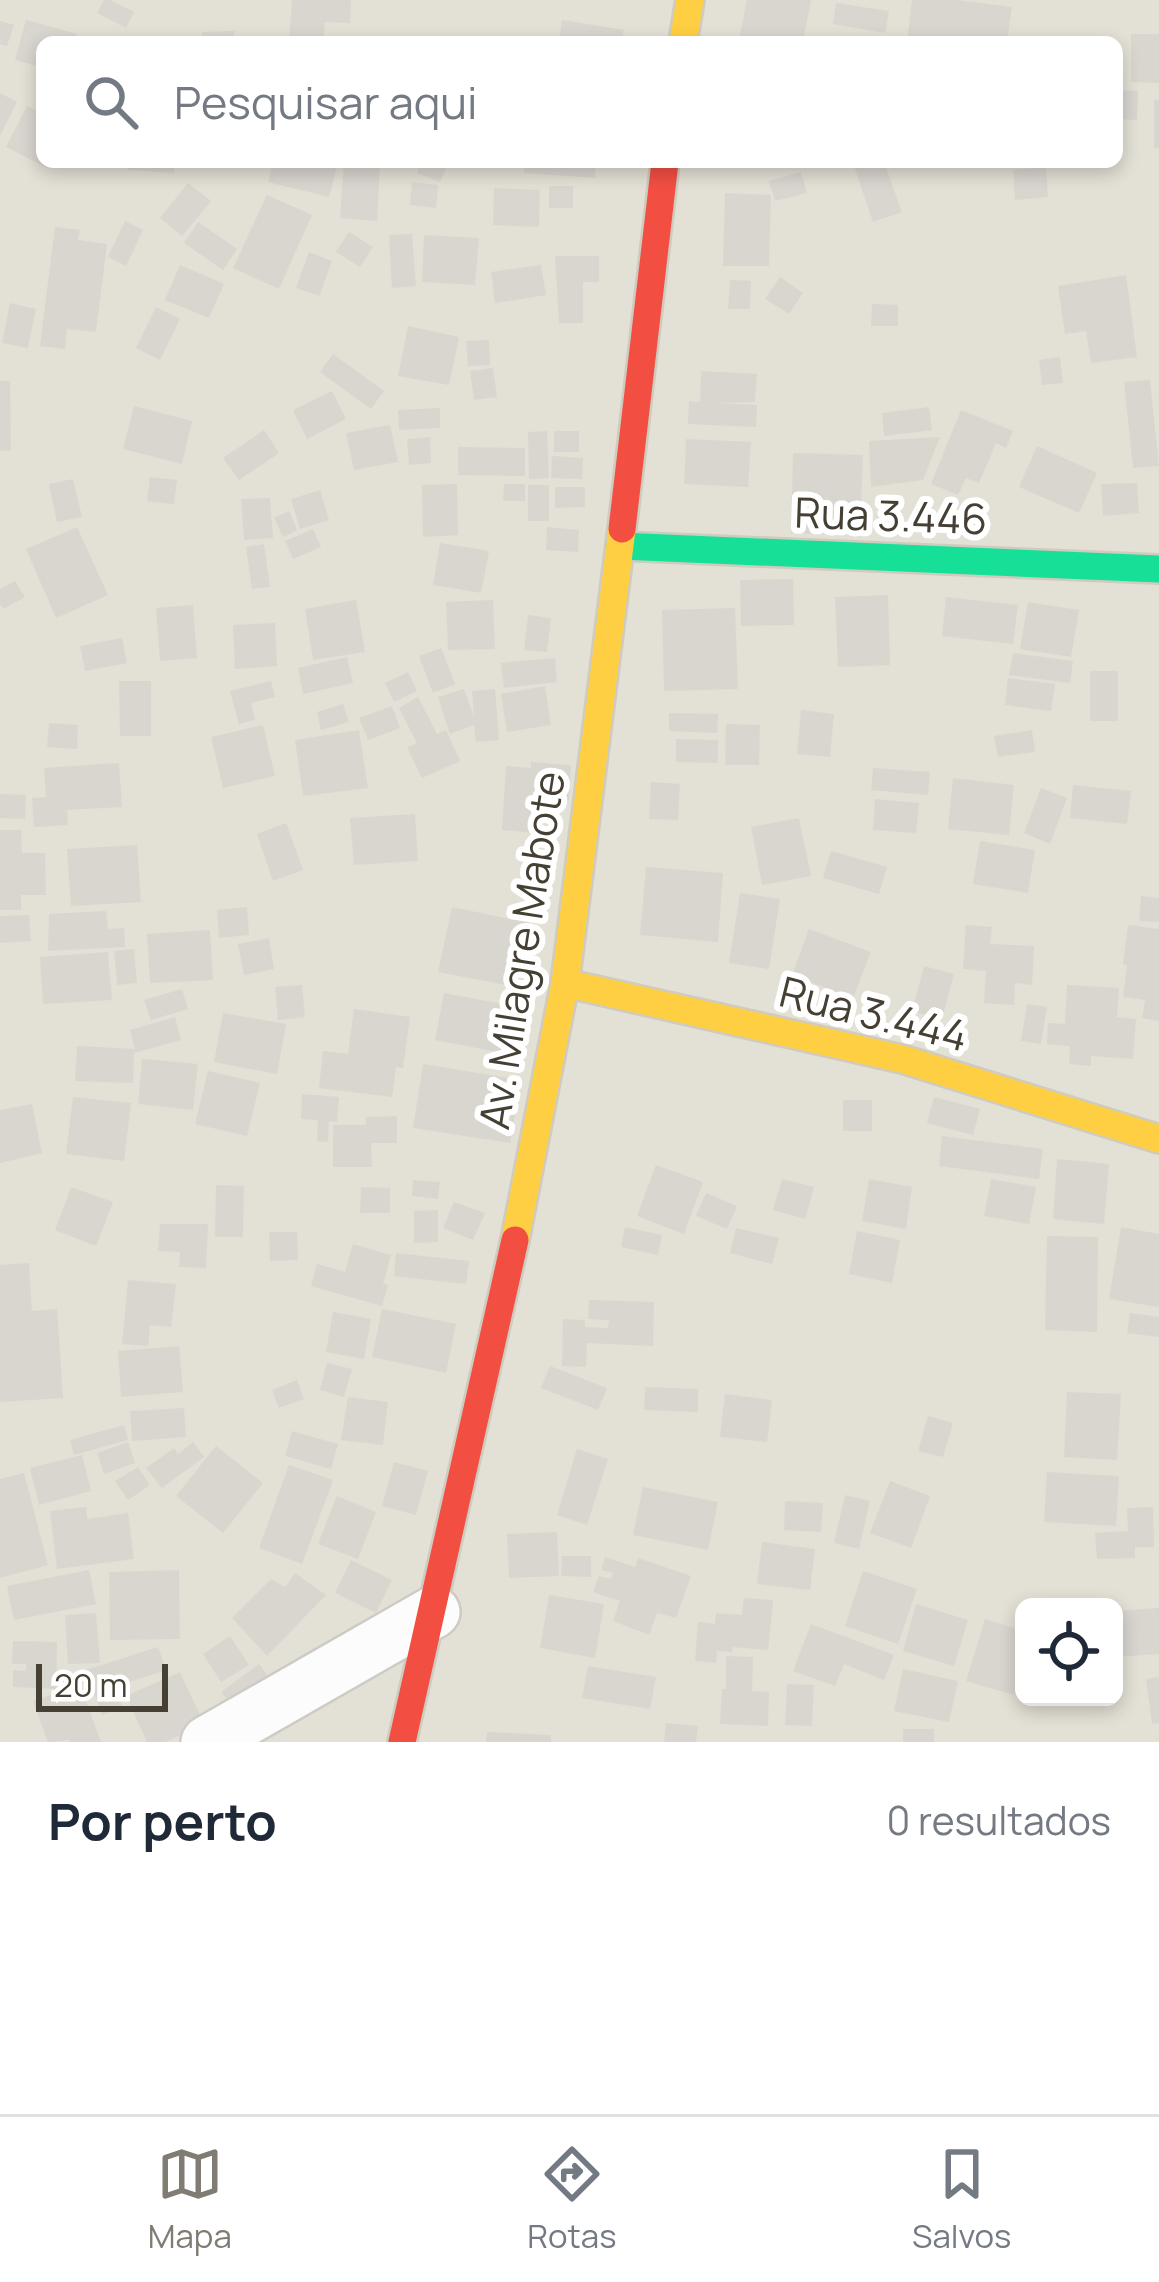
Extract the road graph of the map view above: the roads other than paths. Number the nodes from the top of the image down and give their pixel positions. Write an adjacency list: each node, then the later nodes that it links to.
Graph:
1 (690, 0): 2 (street)
2 (684, 36)
3 (664, 168): 4 (street, Av. Milagre Mabote)
4 (620, 546): 5 (street, Rua 3.446); 6 (street, Av. Milagre Mabote)
5 (1159, 569)
6 (565, 983): 7 (street, Rua 3.444); 8 (street, Av. Milagre Mabote)
7 (1158, 1134)
8 (434, 1612): 9 (street); 10 (street, Av. Milagre Mabote)
9 (207, 1742)
10 (402, 1742)

